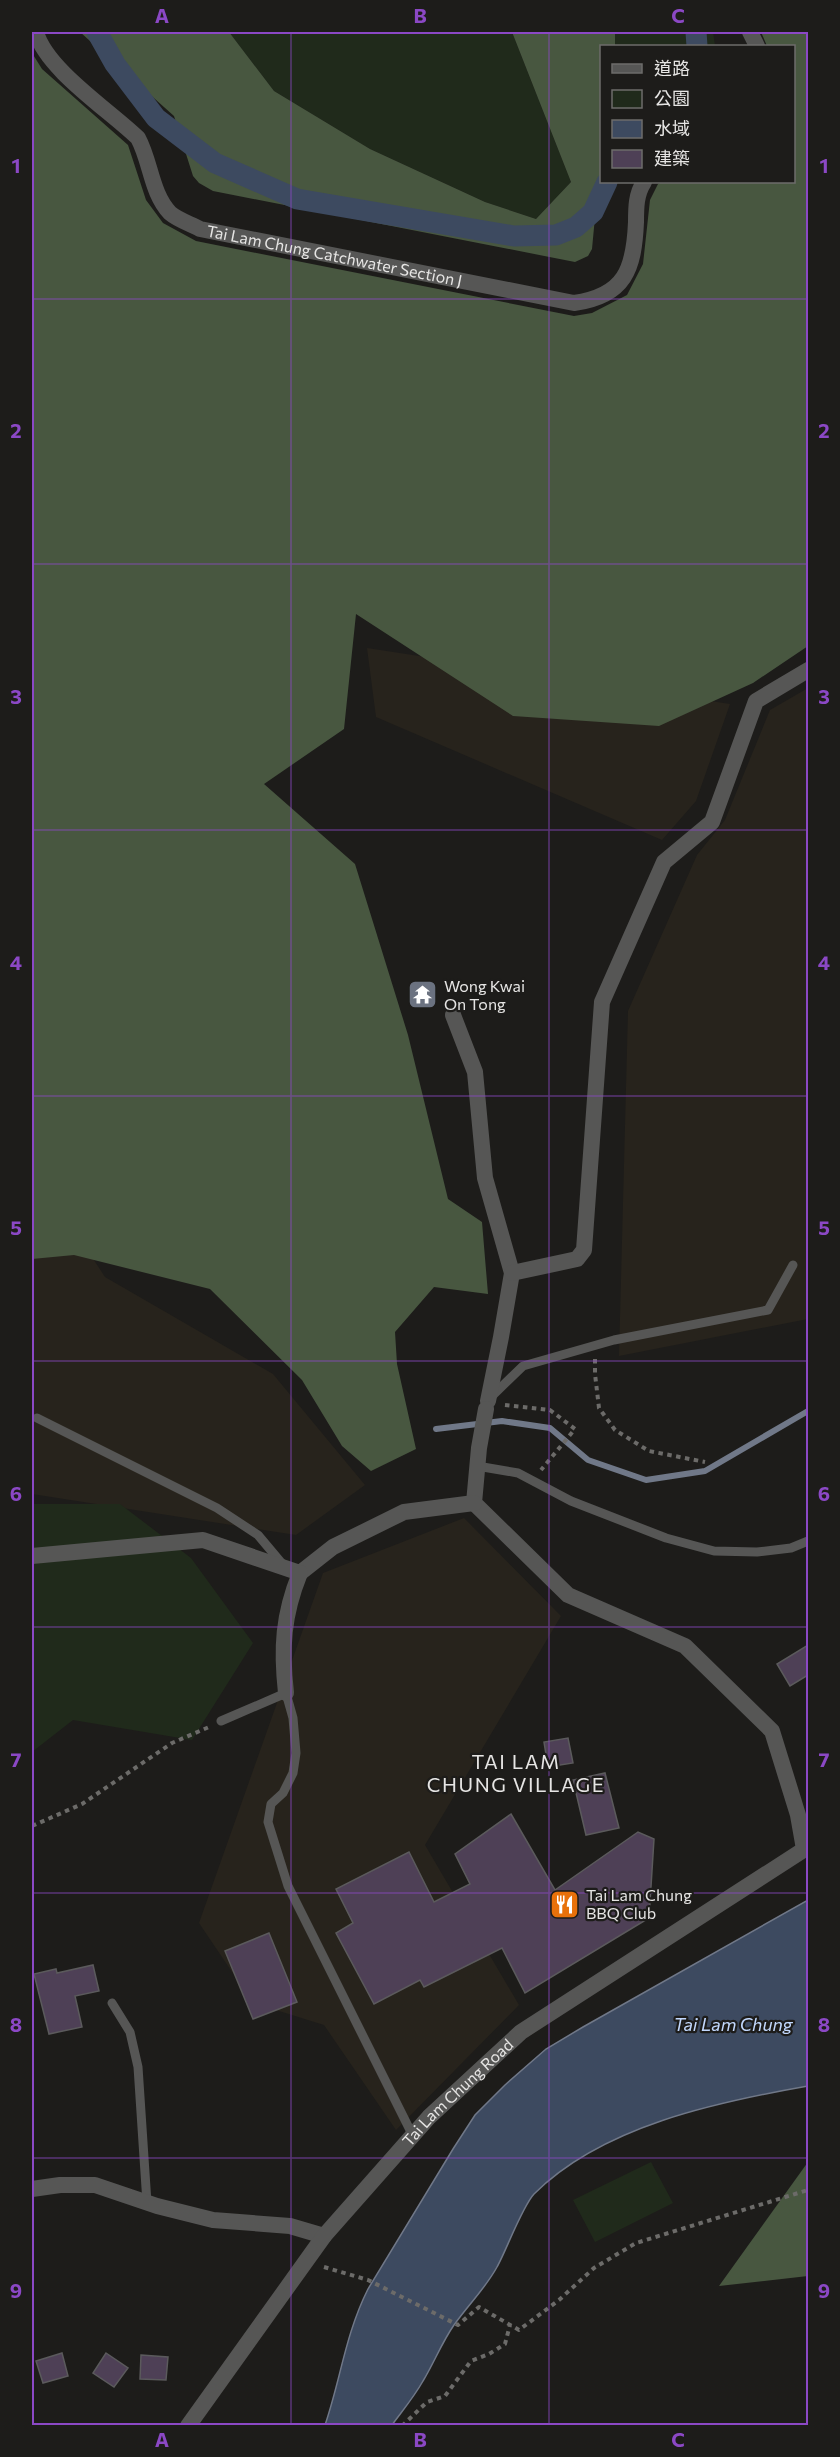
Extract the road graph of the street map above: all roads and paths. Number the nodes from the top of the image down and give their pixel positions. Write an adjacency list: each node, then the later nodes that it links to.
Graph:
1 (36, 32): 2 (street, Tai Lam Chung Catchwater Section J)
2 (644, 183)
3 (808, 670): 6 (street)
4 (453, 1016): 6 (street)
5 (793, 1266): 7 (lane)
6 (512, 1273): 8 (street)
7 (596, 1346): 8 (lane); 11 (path)
8 (489, 1402): 10 (path); 12 (street)
9 (37, 1418): 16 (lane)
10 (549, 1460)
11 (705, 1462)
12 (477, 1466): 13 (street); 14 (lane)
13 (474, 1503): 16 (street); 20 (street)
14 (808, 1541)
15 (32, 1556): 16 (street)
16 (293, 1570): 17 (street)
17 (286, 1693): 18 (lane); 22 (lane)
18 (221, 1721): 19 (path)
19 (32, 1826)
20 (806, 1848): 22 (street, Tai Lam Chung Road)
21 (112, 2003): 25 (lane)
22 (413, 2136): 26 (street, Tai Lam Chung Road)
23 (32, 2189): 25 (street)
24 (808, 2190): 28 (path)
25 (147, 2203): 26 (street)
26 (324, 2236): 27 (street, Tai Lam Chung Road)
27 (306, 2262): 28 (path); 29 (street, Tai Lam Chung Road)
28 (510, 2325): 30 (path)
29 (188, 2426)
30 (402, 2426)

